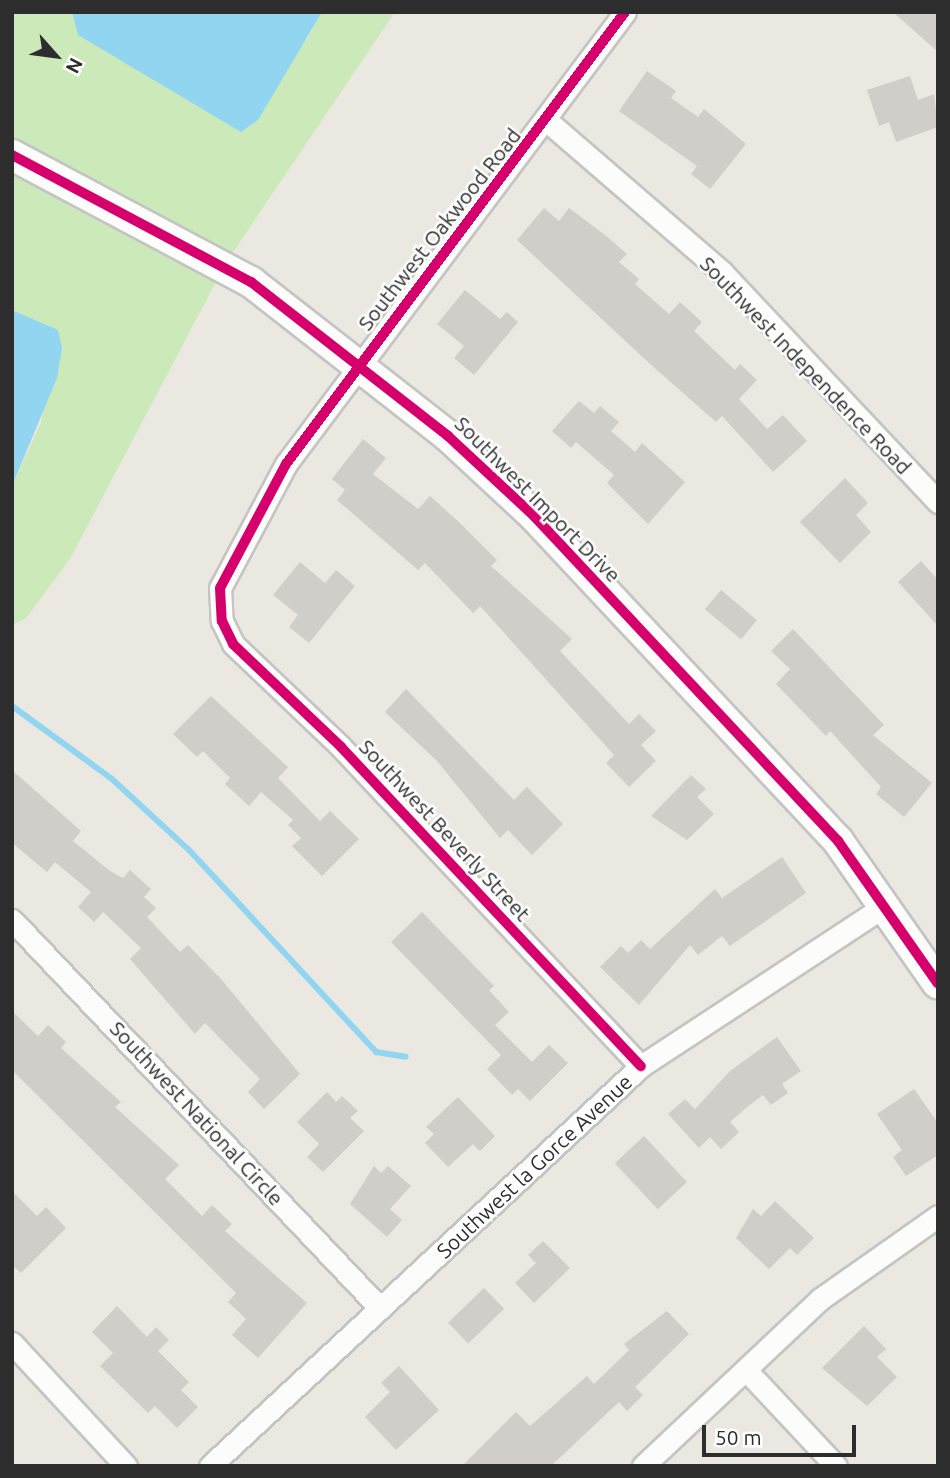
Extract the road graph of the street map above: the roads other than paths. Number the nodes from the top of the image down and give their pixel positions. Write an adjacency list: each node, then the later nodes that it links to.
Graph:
1 (625, 12): 2 (street, Southwest Oakwood Road)
2 (546, 120): 4 (street, Southwest Oakwood Road); 5 (street, Southwest Independence Road)
3 (12, 155): 4 (street, Southwest Import Drive)
4 (360, 361): 6 (street, Southwest Oakwood Road); 7 (street, Southwest Import Drive)
5 (938, 502)
6 (222, 621): 10 (street, Southwest Beverly Street)
7 (886, 905): 9 (street, Southwest Import Drive); 10 (street, Southwest la Gorce Avenue)
8 (12, 920): 12 (street, Southwest National Circle)
9 (938, 984)
10 (641, 1066): 12 (street, Southwest la Gorce Avenue)
11 (938, 1216): 14 (street)
12 (380, 1308): 16 (street, Southwest la Gorce Avenue)
13 (12, 1343): 15 (street)
14 (747, 1371): 17 (street); 18 (street)
15 (126, 1466)
16 (210, 1466)
17 (643, 1466)
18 (836, 1466)

